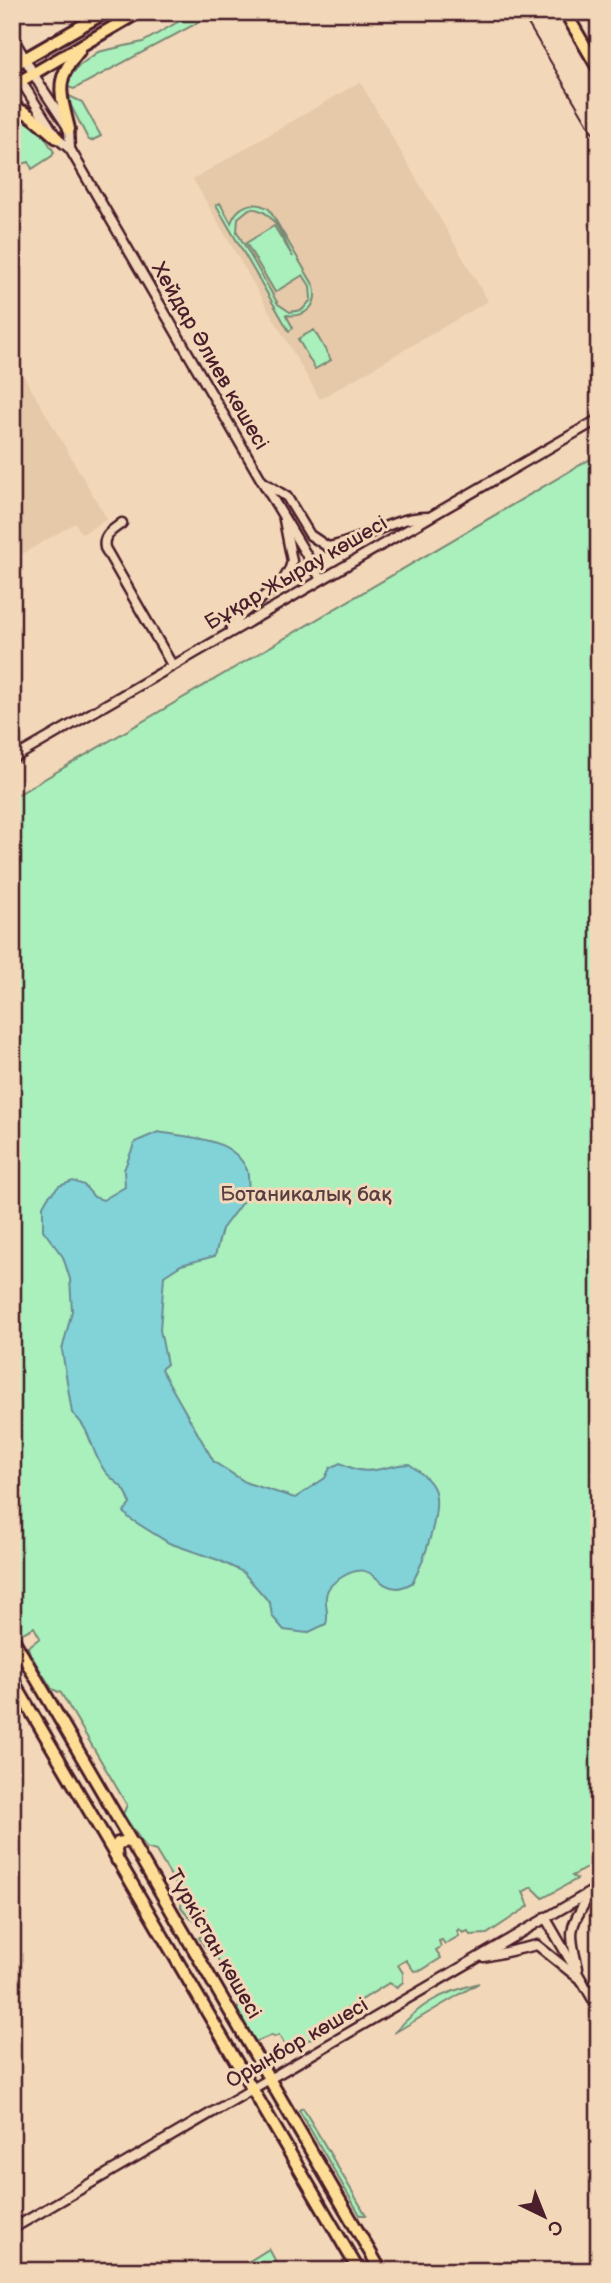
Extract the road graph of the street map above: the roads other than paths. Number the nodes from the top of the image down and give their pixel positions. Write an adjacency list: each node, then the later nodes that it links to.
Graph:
1 (106, 12): 6 (main road)
2 (139, 12): 5 (main road)
3 (565, 12): 8 (main road)
4 (12, 36): 6 (street, Хейдар Әлиев көшесі)
5 (90, 40): 9 (main road); 12 (main road)
6 (25, 59): 7 (main road); 9 (street, Хейдар Әлиев көшесі)
7 (12, 67): 10 (street, Хейдар Әлиев көшесі)
8 (599, 70)
9 (34, 74): 10 (main road); 12 (street, Хейдар Әлиев көшесі)
10 (16, 84): 13 (street, Хейдар Әлиев көшесі)
11 (12, 107): 13 (main road)
12 (69, 129): 14 (street, Хейдар Әлиев көшесі)
13 (57, 138): 14 (street, Хейдар Әлиев көшесі)
14 (70, 149): 16 (street, Хейдар Әлиев көшесі)
15 (599, 419): 18 (street, Бұқар Жырау көшесі)
16 (262, 481): 17 (street, Хейдар Әлиев көшесі); 18 (street)
17 (283, 515): 20 (street, Хейдар Әлиев көшесі); 21 (street)
18 (430, 517): 20 (street, Бұқар Жырау көшесі)
19 (122, 523): 22 (street)
20 (321, 579): 21 (street, Бұқар Жырау көшесі)
21 (227, 633): 22 (street, Бұқар Жырау көшесі)
22 (172, 665): 23 (street, Бұқар Жырау көшесі)
23 (12, 760)
24 (12, 1637): 26 (main road, Түркістан көшесі)
25 (12, 1679): 27 (main road, Түркістан көшесі)
26 (103, 1792): 27 (main road); 28 (main road, Түркістан көшесі)
27 (85, 1805): 29 (main road, Түркістан көшесі)
28 (134, 1845): 29 (main road); 35 (main road, Түркістан көшесі)
29 (117, 1860): 36 (main road, Түркістан көшесі)
30 (595, 1889): 31 (street, Орынбор көшесі); 33 (street)
31 (545, 1917): 32 (street, Орынбор көшесі); 33 (street)
32 (476, 1959): 33 (street); 35 (street, Орынбор көшесі)
33 (582, 1981): 34 (street)
34 (599, 2010)
35 (270, 2079): 36 (street, Орынбор көшесі); 39 (main road, Түркістан көшесі)
36 (251, 2089): 37 (street, Орынбор көшесі); 38 (main road, Түркістан көшесі)
37 (12, 2229)
38 (359, 2271)
39 (382, 2271)

